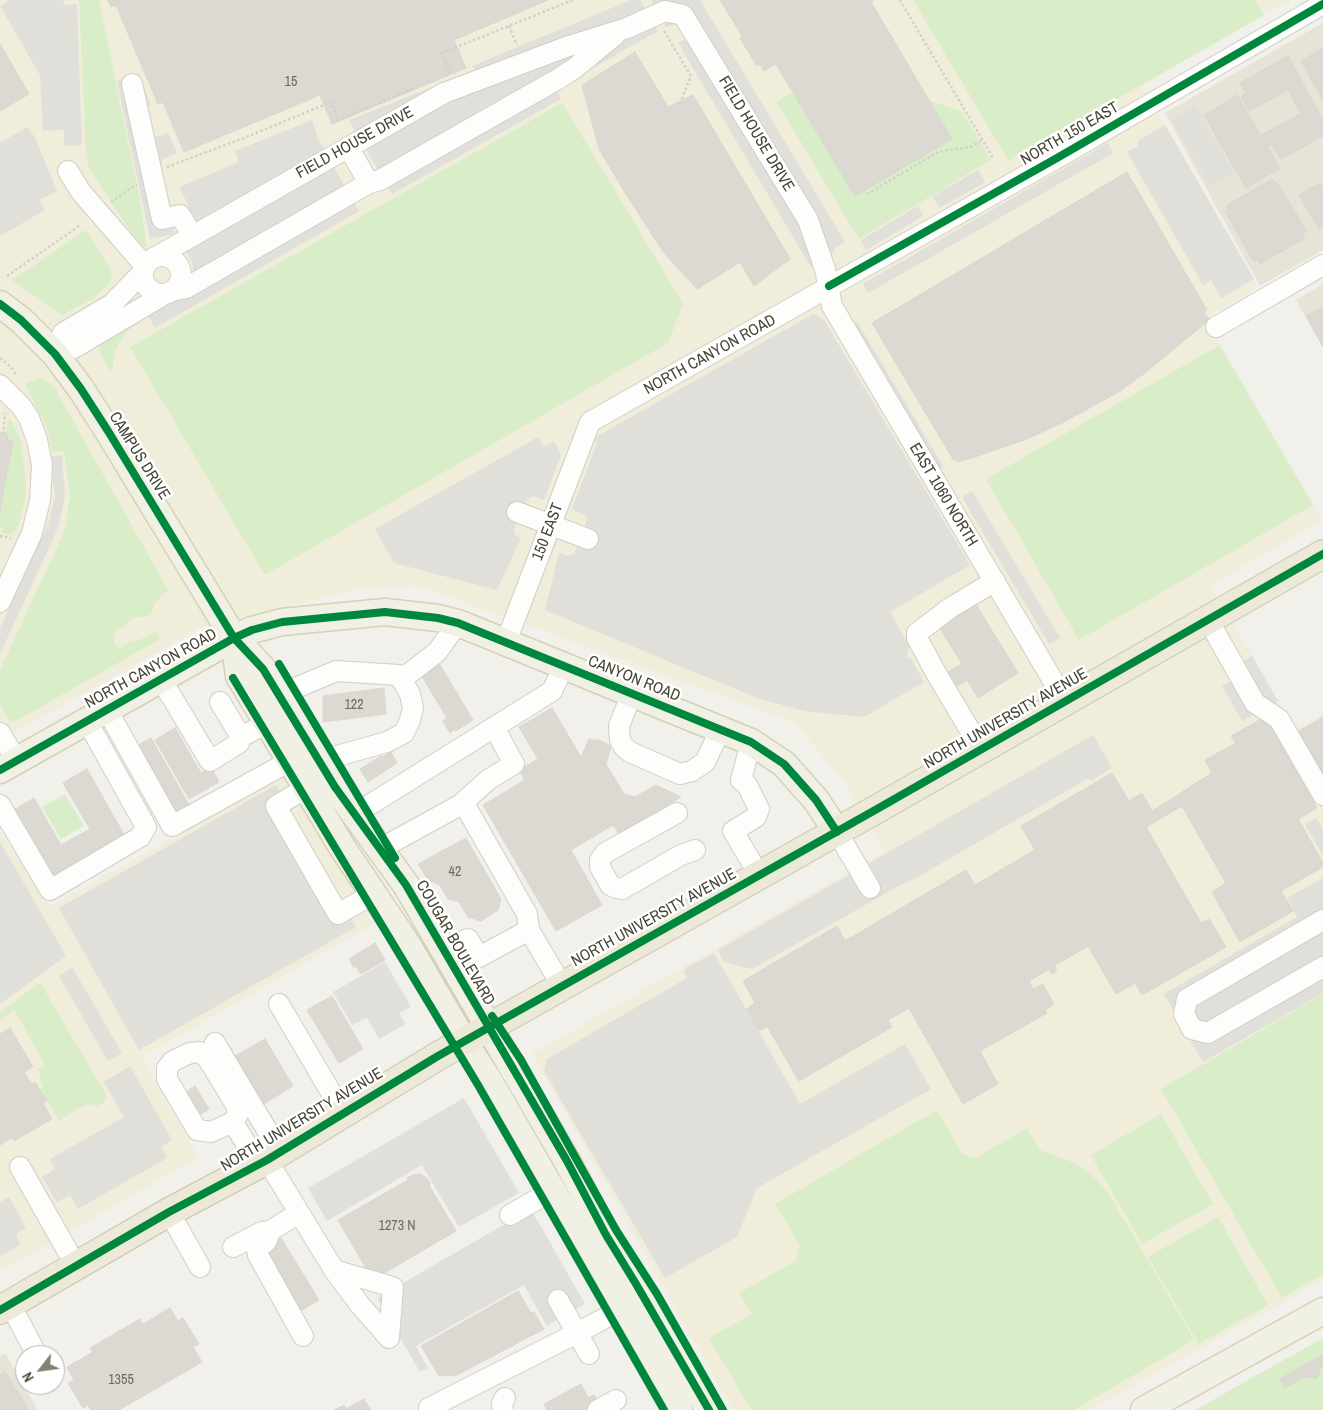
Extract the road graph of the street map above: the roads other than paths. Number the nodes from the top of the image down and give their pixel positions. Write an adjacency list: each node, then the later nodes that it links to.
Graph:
1 (1323, 4): 12 (street, NORTH 150 EAST)
2 (627, 28): 3 (street, FIELD HOUSE DRIVE); 4 (street, FIELD HOUSE DRIVE); 12 (street, FIELD HOUSE DRIVE)
3 (566, 47): 4 (street); 6 (street, FIELD HOUSE DRIVE)
4 (575, 68): 8 (street, FIELD HOUSE DRIVE)
5 (132, 84): 9 (street)
6 (348, 147): 8 (street); 9 (street, FIELD HOUSE DRIVE)
7 (68, 171): 10 (street)
8 (369, 183): 13 (street, FIELD HOUSE DRIVE)
9 (192, 236): 10 (street, FIELD HOUSE DRIVE)
10 (147, 265): 13 (street); 13 (street); 16 (street, FIELD HOUSE DRIVE)
11 (1323, 265): 15 (street)
12 (829, 286): 18 (street, NORTH CANYON ROAD); 23 (street, EAST 1060 NORTH)
13 (169, 292): 16 (street, FIELD HOUSE DRIVE)
14 (0, 304): 16 (main road, CAMPUS DRIVE)
15 (1216, 327)
16 (55, 354): 28 (main road, CAMPUS DRIVE)
17 (0, 385): 24 (street)
18 (590, 422): 20 (street, 150 EAST)
19 (516, 512): 20 (street)
20 (551, 524): 21 (street); 29 (street, 150 EAST)
21 (588, 539)
22 (1323, 554): 26 (highway, NORTH UNIVERSITY AVENUE)
23 (995, 581): 35 (street, EAST 1060 NORTH); 44 (street)
24 (0, 602)
25 (385, 612): 27 (main road, CANYON ROAD); 28 (main road, NORTH CANYON ROAD)
26 (1208, 620): 35 (highway, NORTH UNIVERSITY AVENUE); 49 (street)
27 (458, 623): 29 (main road, CANYON ROAD); 32 (street)
28 (234, 638): 31 (main road, NORTH CANYON ROAD); 34 (main road, COUGAR BOULEVARD); 38 (main road)
29 (506, 642): 30 (main road, CANYON ROAD)
30 (564, 666): 33 (main road, CANYON ROAD); 39 (street)
31 (162, 679): 37 (main road, NORTH CANYON ROAD); 42 (street)
32 (402, 680): 34 (street); 45 (street)
33 (632, 693): 40 (main road, CANYON ROAD); 40 (street)
34 (279, 695): 45 (main road, COUGAR BOULEVARD)
35 (1065, 700): 44 (highway, NORTH UNIVERSITY AVENUE)
36 (220, 702): 42 (street)
37 (97, 715): 46 (street); 47 (main road, NORTH CANYON ROAD); 51 (street)
38 (266, 723): 42 (street); 46 (main road)
39 (494, 727): 50 (street); 52 (street)
40 (720, 729): 43 (main road, CANYON ROAD)
41 (0, 733): 47 (street)
42 (241, 737)
43 (751, 742): 54 (main road, CANYON ROAD); 57 (street)
44 (981, 749): 54 (highway, NORTH UNIVERSITY AVENUE)
45 (319, 761): 52 (main road, COUGAR BOULEVARD)
46 (290, 762): 48 (main road)
47 (8, 765)
48 (306, 788): 59 (main road); 59 (street)
49 (1323, 795)
50 (463, 802): 55 (street); 61 (street)
51 (0, 805)
52 (350, 807): 55 (main road, COUGAR BOULEVARD)
53 (677, 813): 56 (street)
54 (837, 832): 57 (highway, NORTH UNIVERSITY AVENUE); 58 (street, CANYON ROAD)
55 (380, 850): 62 (main road, COUGAR BOULEVARD)
56 (695, 850)
57 (759, 875): 64 (highway, NORTH UNIVERSITY AVENUE)
58 (870, 888)
59 (378, 901): 67 (main road)
60 (1323, 920): 63 (street)
61 (529, 930): 62 (street); 64 (street)
62 (445, 952): 66 (main road, COUGAR BOULEVARD)
63 (1323, 967)
64 (562, 986): 66 (highway, NORTH UNIVERSITY AVENUE)
65 (279, 1004): 69 (street)
66 (489, 1027): 67 (highway, NORTH UNIVERSITY AVENUE); 95 (main road, COUGAR BOULEVARD)
67 (464, 1042): 69 (highway, NORTH UNIVERSITY AVENUE); 73 (main road)
68 (207, 1048): 70 (street); 70 (street); 71 (street)
69 (343, 1114): 71 (highway, NORTH UNIVERSITY AVENUE)
70 (233, 1122): 71 (street)
71 (268, 1159): 74 (highway, NORTH UNIVERSITY AVENUE); 75 (street)
72 (20, 1167): 79 (street)
73 (553, 1190): 76 (street); 84 (main road)
74 (169, 1212): 79 (highway, NORTH UNIVERSITY AVENUE); 80 (street)
75 (299, 1213): 77 (street); 81 (street)
76 (510, 1216)
77 (270, 1231): 78 (street); 87 (street)
78 (233, 1247)
79 (76, 1266): 83 (highway, NORTH UNIVERSITY AVENUE)
80 (200, 1267)
81 (334, 1270): 81 (street)
82 (558, 1300): 86 (street)
83 (5, 1307): 88 (street)
84 (622, 1309): 86 (street); 94 (main road)
85 (1323, 1311): 96 (main road)
86 (577, 1333): 89 (street); 91 (street)
87 (303, 1336)
88 (30, 1345)
89 (589, 1354)
90 (616, 1400): 93 (street)
91 (454, 1404): 92 (street)
92 (429, 1410)
93 (598, 1410)
94 (679, 1410)
95 (709, 1410)
96 (1144, 1410)

